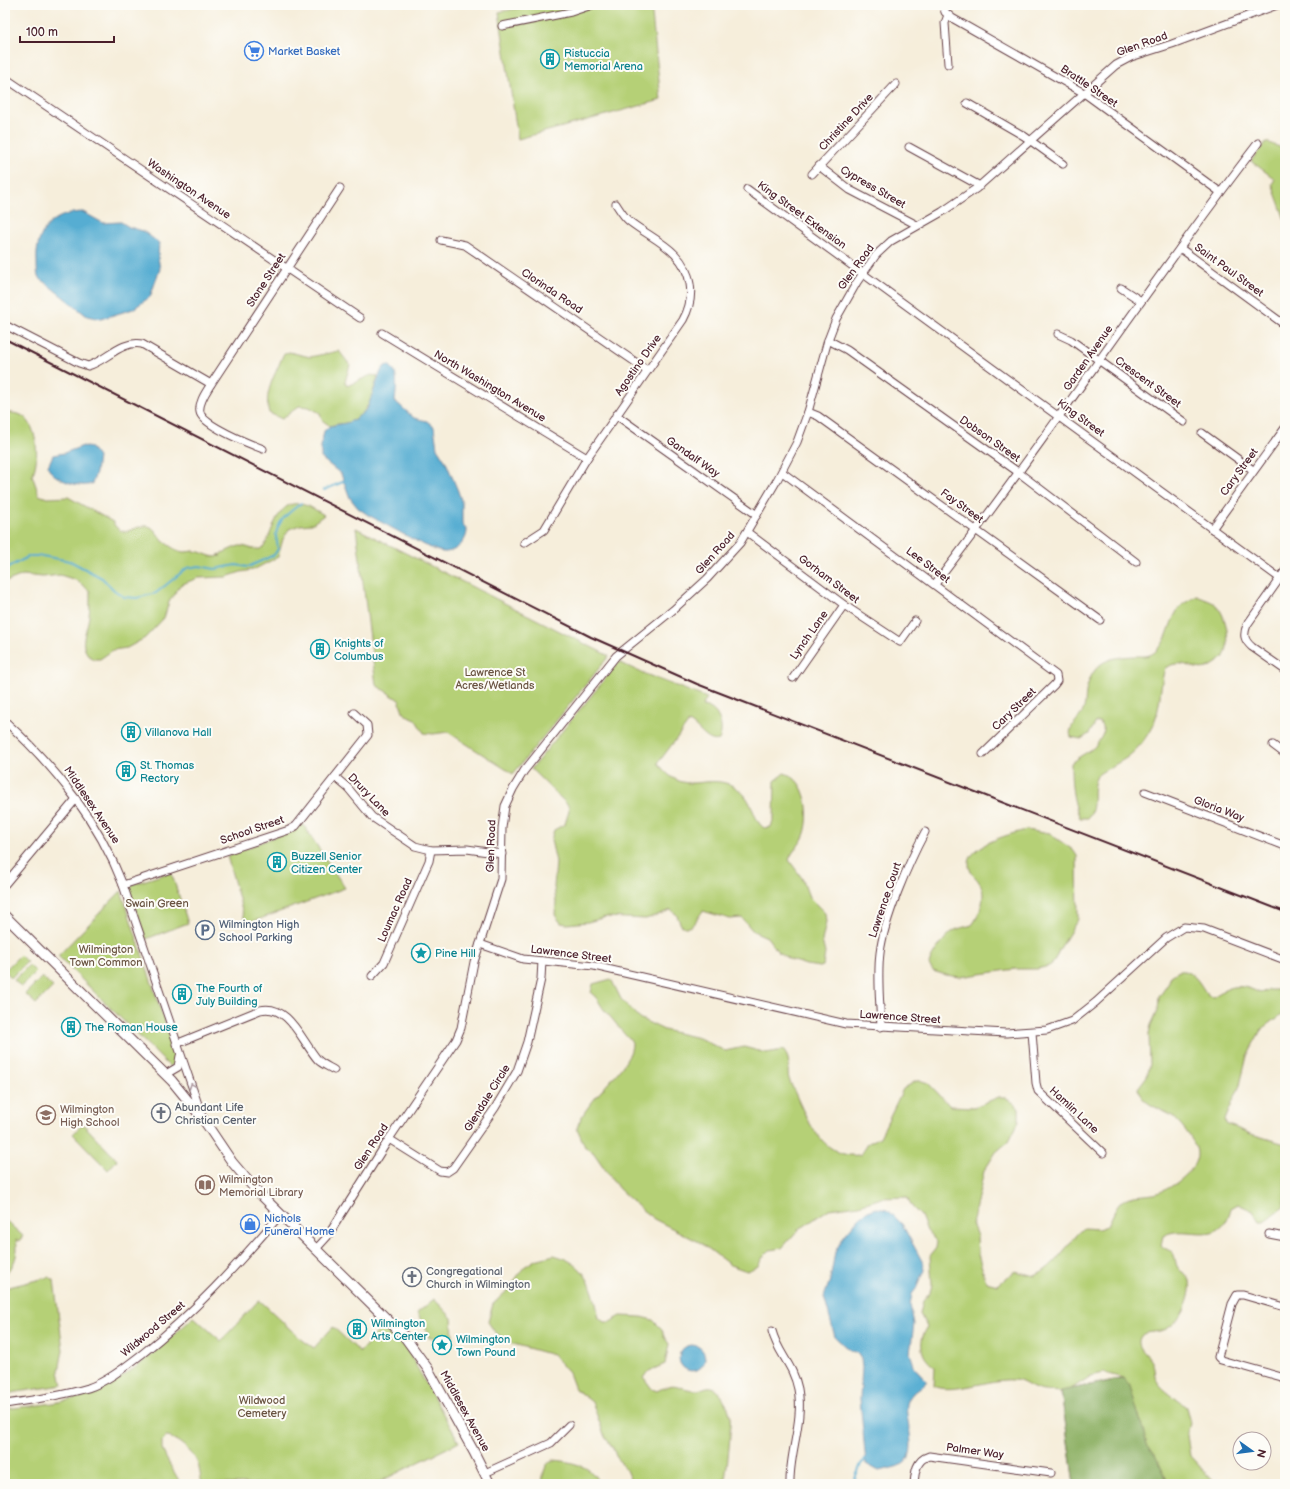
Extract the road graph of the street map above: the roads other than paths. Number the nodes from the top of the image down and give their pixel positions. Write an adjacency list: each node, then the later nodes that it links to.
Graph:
1 (592, 5): 5 (street)
2 (943, 5): 4 (street)
3 (1277, 5): 9 (street, Glen Road)
4 (948, 15): 6 (street); 9 (street, Brattle Street)
5 (502, 26)
6 (948, 64)
7 (5, 78): 25 (street, Washington Avenue)
8 (896, 84): 15 (street, Christine Drive)
9 (1084, 92): 11 (street, Glen Road); 20 (street, Brattle Street)
10 (967, 103): 11 (street)
11 (1030, 140): 14 (street); 17 (street, Glen Road)
12 (1258, 142): 20 (street, Garden Avenue)
13 (909, 147): 17 (street)
14 (1062, 164)
15 (819, 166): 16 (street, Christine Drive); 22 (street, Cypress Street)
16 (812, 174)
17 (980, 186): 22 (street, Glen Road)
18 (340, 188): 25 (street, Stone Street)
19 (747, 189): 26 (street, King Street Extension)
20 (1220, 192): 24 (street, Garden Avenue)
21 (616, 204): 36 (street, Agostino Drive)
22 (917, 225): 26 (street, Glen Road)
23 (441, 240): 36 (street, Clorinda Road)
24 (1180, 248): 28 (street, Garden Avenue); 31 (street, Saint Paul Street)
25 (287, 269): 29 (street, Washington Avenue); 37 (street, Stone Street)
26 (863, 273): 34 (street, Glen Road); 40 (street, King Street)
27 (1121, 288): 28 (street)
28 (1141, 302): 35 (street, Garden Avenue)
29 (360, 318)
30 (5, 325): 37 (street)
31 (1285, 325)
32 (382, 333): 45 (street, North Washington Avenue)
33 (1058, 334): 35 (street, Crescent Street)
34 (828, 340): 38 (street, Glen Road); 48 (street, Dobson Street)
35 (1100, 361): 40 (street, Garden Avenue); 41 (street, Crescent Street)
36 (647, 370): 39 (street, Agostino Drive)
37 (211, 384): 44 (street, Stone Street)
38 (808, 412): 47 (street, Glen Road); 51 (street, Fay Street)
39 (616, 415): 45 (street, Agostino Drive); 49 (street, Gandalf Way)
40 (1060, 417): 48 (street, Garden Avenue); 50 (street, King Street)
41 (1184, 422)
42 (1285, 428): 46 (street, Cary Street)
43 (1202, 433): 46 (street)
44 (262, 449)
45 (588, 458): 53 (street, Agostino Drive)
46 (1253, 470): 50 (street, Cary Street)
47 (782, 472): 49 (street, Glen Road); 57 (street, Lee Street)
48 (1018, 472): 51 (street, Garden Avenue); 54 (street, Dobson Street)
49 (757, 515): 52 (street, Glen Road)
50 (1212, 528): 56 (street, King Street)
51 (976, 530): 57 (street, Garden Avenue); 59 (street, Fay Street)
52 (747, 532): 58 (street, Gorham Street); 75 (street, Glen Road)
53 (524, 543)
54 (1136, 562)
55 (1285, 571): 56 (street)
56 (1282, 580): 61 (street)
57 (935, 584): 63 (street, Lee Street)
58 (844, 605): 60 (street, Gorham Street); 62 (street, Lynch Lane)
59 (1100, 620)
60 (915, 621)
61 (1285, 670)
62 (793, 678)
63 (1057, 678): 67 (street, Cary Street)
64 (354, 712): 69 (street, School Street)
65 (5, 721): 71 (street, Middlesex Avenue)
66 (1273, 745): 68 (street)
67 (983, 754)
68 (1285, 754)
69 (335, 777): 74 (street, Drury Lane); 77 (street, School Street)
70 (1146, 792): 73 (street, Gloria Way)
71 (76, 799): 76 (street); 77 (street, Middlesex Avenue)
72 (925, 832): 83 (street, Lawrence Court)
73 (1285, 846)
74 (431, 850): 75 (street, Drury Lane); 82 (street, Loumac Road)
75 (502, 854): 79 (street, Glen Road)
76 (5, 884)
77 (123, 885): 85 (street, Middlesex Avenue)
78 (5, 916): 88 (main road)
79 (480, 944): 81 (street, Lawrence Street); 90 (street, Glen Road)
80 (1285, 960): 84 (street, Lawrence Street)
81 (542, 962): 83 (street, Lawrence Street); 90 (street, Glendale Circle)
82 (372, 976)
83 (880, 1027): 84 (street, Lawrence Street)
84 (1032, 1032): 91 (street, Hamlin Lane)
85 (176, 1044): 86 (street, Middlesex Avenue); 87 (street)
86 (180, 1054): 88 (street); 89 (street, Middlesex Avenue, one-way to 86)
87 (334, 1070)
88 (166, 1074): 89 (main road)
89 (203, 1119): 92 (main road, Middlesex Avenue)
90 (390, 1139): 95 (street, Glen Road)
91 (1103, 1153)
92 (280, 1215): 95 (main road, Middlesex Avenue); 99 (street, Wildwood Street)
93 (1269, 1234): 94 (street)
94 (1285, 1238)
95 (316, 1249): 101 (main road, Middlesex Avenue)
96 (1285, 1307): 98 (street)
97 (772, 1331): 104 (street)
98 (1285, 1378)
99 (5, 1404)
100 (568, 1425): 101 (street)
101 (485, 1473): 103 (main road, Middlesex Avenue)
102 (1051, 1473): 105 (street, Palmer Way)
103 (490, 1484)
104 (790, 1484)
105 (914, 1484)

